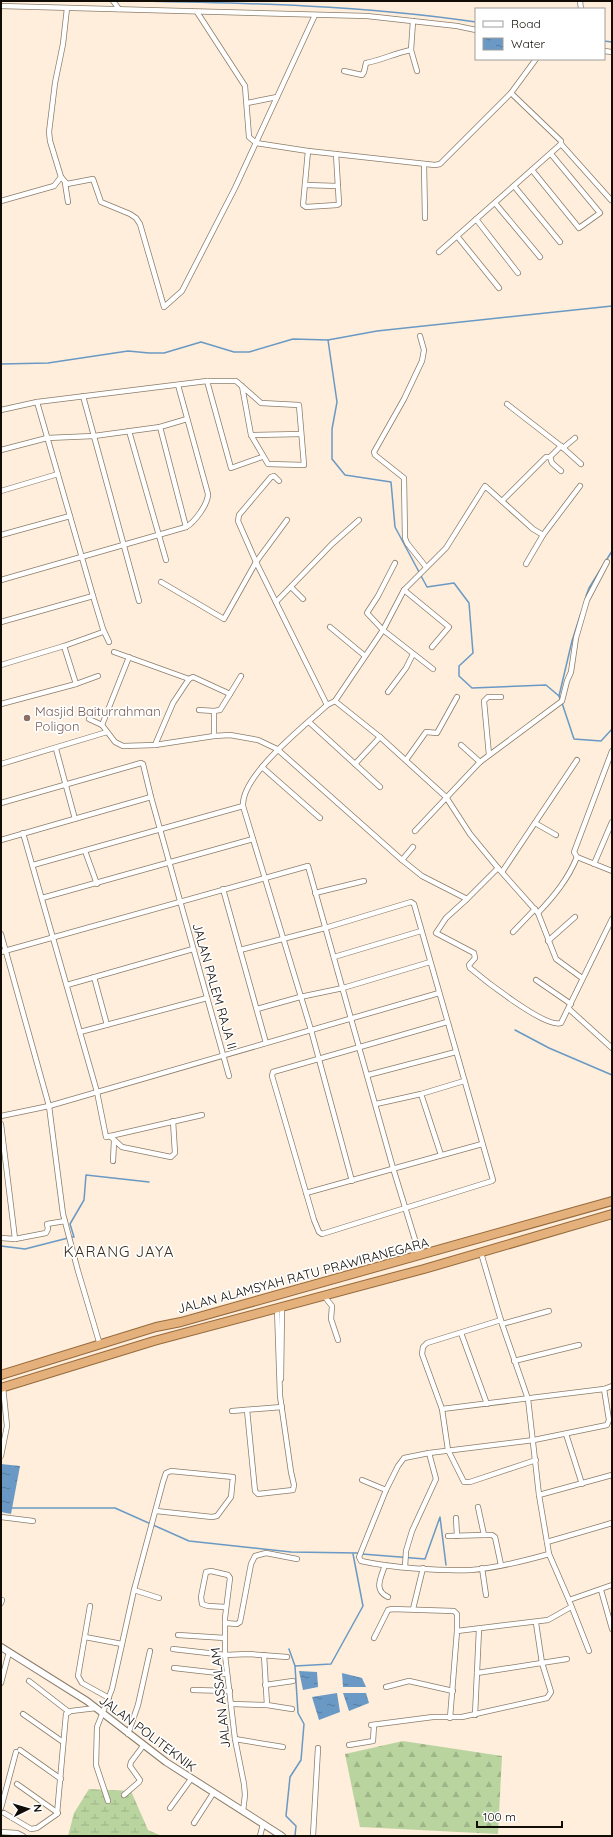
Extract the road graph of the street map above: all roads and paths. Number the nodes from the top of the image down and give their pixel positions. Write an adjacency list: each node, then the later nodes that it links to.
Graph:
1 (114, 3): 4 (street)
2 (1, 6): 3 (street)
3 (67, 8): 4 (street); 23 (street)
4 (119, 10): 5 (street)
5 (197, 12): 6 (street); 15 (street)
6 (315, 15): 7 (street); 14 (street)
7 (413, 21): 8 (street); 9 (street)
8 (475, 30)
9 (411, 50): 11 (street); 12 (street)
10 (535, 60): 13 (street)
11 (344, 71)
12 (417, 71)
13 (510, 93): 17 (street); 21 (street)
14 (277, 97): 15 (street); 16 (street)
15 (247, 103): 16 (street)
16 (256, 143): 18 (street); 24 (street)
17 (561, 144): 20 (street); 28 (street)
18 (308, 151): 19 (street); 25 (street)
19 (336, 154): 21 (street); 26 (street)
20 (551, 154): 22 (street); 22 (street)
21 (424, 164): 32 (street)
22 (532, 170): 27 (street)
23 (61, 177): 24 (street); 29 (street)
24 (65, 183): 30 (street)
25 (305, 185): 26 (street); 26 (street)
26 (338, 186)
27 (514, 186): 31 (street); 35 (street)
28 (611, 200)
29 (1, 201)
30 (68, 202)
31 (495, 202): 33 (street); 37 (street)
32 (424, 218)
33 (476, 219): 34 (street); 38 (street)
34 (457, 236): 36 (street); 39 (street)
35 (560, 242)
36 (439, 252)
37 (540, 257)
38 (518, 272)
39 (499, 288)
40 (420, 336): 81 (street)
41 (207, 381): 42 (street); 43 (street); 58 (street)
42 (178, 385): 44 (street); 48 (street)
43 (242, 386): 51 (street); 52 (street)
44 (83, 396): 45 (street); 53 (street)
45 (37, 402): 47 (street); 54 (street)
46 (507, 404): 56 (street)
47 (1, 410)
48 (187, 419): 49 (street); 70 (street)
49 (160, 427): 50 (street); 70 (street)
50 (130, 431): 53 (street); 71 (street)
51 (301, 434): 52 (street); 58 (street)
52 (251, 435): 58 (street)
53 (94, 436): 54 (street); 74 (street)
54 (47, 438): 57 (street); 62 (street)
55 (575, 438): 56 (street)
56 (562, 447): 59 (street); 60 (street)
57 (1, 450)
58 (262, 457)
59 (550, 457): 61 (street); 66 (street)
60 (582, 464)
61 (561, 471)
62 (58, 474): 65 (street); 67 (street)
63 (279, 481): 77 (street)
64 (580, 486): 72 (street)
65 (1, 491)
66 (502, 501): 72 (street); 81 (street)
67 (70, 516): 73 (street); 75 (street)
68 (287, 520): 77 (street)
69 (359, 520): 84 (street)
70 (186, 527): 71 (street)
71 (158, 535): 74 (street); 76 (street)
72 (543, 535): 80 (street)
73 (1, 536)
74 (123, 545): 75 (street); 88 (street)
75 (81, 557): 82 (street); 86 (street)
76 (166, 560)
77 (256, 562): 83 (street); 89 (street)
78 (607, 562): 127 (street)
79 (395, 563): 92 (street)
80 (526, 564)
81 (425, 569): 85 (street)
82 (1, 580)
83 (161, 582)
84 (291, 587): 87 (street); 89 (street)
85 (404, 590): 92 (street); 96 (street)
86 (93, 596): 90 (street); 93 (street)
87 (303, 599)
88 (139, 601)
89 (276, 602): 113 (street)
90 (1, 622)
91 (330, 626): 99 (street)
92 (384, 630): 98 (street); 99 (street)
93 (104, 632): 94 (street); 95 (street)
94 (109, 642)
95 (64, 646): 101 (street); 106 (street)
96 (432, 647)
97 (114, 652): 100 (street)
98 (414, 654): 102 (street); 107 (street)
99 (366, 656): 111 (street)
100 (129, 657): 105 (street); 118 (street)
101 (1, 665)
102 (434, 669)
103 (98, 676): 106 (street)
104 (241, 676): 108 (street)
105 (188, 679): 108 (street); 122 (street)
106 (76, 684): 112 (street)
107 (388, 692)
108 (230, 694): 115 (street)
109 (456, 697): 128 (street)
110 (501, 697): 127 (street)
111 (335, 701): 113 (street); 121 (street)
112 (1, 704)
113 (327, 705): 117 (street)
114 (199, 710): 115 (street)
115 (214, 711): 120 (street)
116 (89, 719): 118 (street)
117 (308, 722): 125 (street); 132 (street)
118 (102, 725): 119 (street)
119 (107, 732): 122 (street); 124 (street)
120 (214, 736): 122 (street); 125 (street)
121 (380, 736): 128 (street); 132 (street)
122 (155, 745)
123 (461, 745): 130 (street)
124 (56, 749): 131 (street); 134 (street)
125 (277, 749): 133 (street); 154 (street)
126 (612, 751): 153 (street)
127 (489, 756): 130 (street)
128 (406, 760): 137 (street)
129 (577, 760): 143 (street)
130 (480, 762): 137 (street)
131 (1, 764)
132 (355, 764): 135 (street)
133 (262, 767): 139 (street); 141 (street)
134 (65, 785): 136 (street, JALAN PALEM RAJA II); 138 (street); 140 (street)
135 (380, 787)
136 (151, 797): 140 (street); 145 (street, JALAN PALEM RAJA II)
137 (446, 797): 146 (street); 158 (street)
138 (1, 803)
139 (243, 806): 145 (street); 149 (street)
140 (75, 818): 147 (street)
141 (320, 818)
142 (612, 822): 144 (street)
143 (535, 823): 148 (street); 160 (street)
144 (611, 829): 156 (street)
145 (160, 830): 152 (street); 155 (street, JALAN PALEM RAJA II)
146 (415, 830)
147 (23, 833): 150 (street); 157 (street)
148 (556, 835)
149 (253, 839): 155 (street); 161 (street)
150 (1, 840)
151 (413, 847): 154 (street)
152 (85, 850): 157 (street); 163 (street)
153 (577, 857): 156 (street); 169 (street)
154 (402, 860): 167 (street)
155 (169, 863): 163 (street); 168 (street, JALAN PALEM RAJA II)
156 (594, 864): 159 (street)
157 (33, 865): 166 (street)
158 (498, 868): 160 (street); 167 (street)
159 (612, 871)
160 (502, 872): 169 (street)
161 (264, 877): 164 (street); 165 (street); 177 (street)
162 (364, 881): 165 (street)
163 (97, 884): 166 (street)
164 (223, 889): 168 (street); 180 (street)
165 (315, 893): 172 (street)
166 (42, 898): 176 (street)
167 (467, 899): 192 (street)
168 (180, 901): 176 (street); 179 (street, JALAN PALEM RAJA II)
169 (536, 911): 174 (street); 178 (street)
170 (575, 917): 178 (street)
171 (612, 921): 185 (street)
172 (325, 928): 173 (street); 177 (street); 182 (street)
173 (421, 931): 182 (street); 183 (street)
174 (513, 932)
175 (1, 934): 181 (street)
176 (53, 937): 181 (street); 187 (street)
177 (283, 939): 180 (street); 190 (street)
178 (548, 941): 185 (street)
179 (194, 949): 184 (street); 191 (street, JALAN PALEM RAJA II)
180 (240, 950): 193 (street)
181 (3, 952): 211 (street)
182 (334, 957): 188 (street)
183 (430, 962): 188 (street); 189 (street)
184 (94, 977): 187 (street); 196 (street)
185 (582, 978): 192 (street)
186 (536, 980): 192 (street)
187 (67, 985): 198 (street)
188 (343, 988): 190 (street); 194 (street)
189 (439, 993): 194 (street); 195 (street)
190 (300, 997): 193 (street); 197 (street)
191 (207, 998): 196 (street); 203 (street, JALAN PALEM RAJA II)
192 (570, 1006): 201 (street)
193 (257, 1009): 199 (street)
194 (351, 1018): 197 (street); 200 (street)
195 (447, 1022): 200 (street); 202 (street)
196 (107, 1025): 198 (street)
197 (311, 1030): 199 (street); 204 (street)
198 (80, 1032): 208 (street)
199 (266, 1043): 203 (street)
200 (360, 1048): 204 (street); 205 (street)
201 (612, 1048)
202 (456, 1052): 205 (street); 207 (street)
203 (223, 1056): 206 (street, JALAN PALEM RAJA II); 208 (street)
204 (318, 1059): 222 (street); 223 (street)
205 (368, 1075): 210 (street)
206 (229, 1076)
207 (464, 1081): 209 (street); 218 (street)
208 (97, 1092): 211 (street); 216 (street)
209 (421, 1094): 210 (street); 219 (street)
210 (376, 1104): 221 (street)
211 (49, 1106): 213 (street); 227 (street)
212 (202, 1115): 214 (street)
213 (1, 1116)
214 (173, 1121): 216 (street); 217 (street)
215 (1, 1124): 229 (street)
216 (110, 1136): 217 (street)
217 (114, 1141): 220 (street)
218 (482, 1144): 219 (street); 225 (street)
219 (441, 1155): 221 (street)
220 (113, 1161)
221 (393, 1168): 222 (street); 225 (street)
222 (352, 1181): 223 (street)
223 (306, 1193): 225 (street)
224 (612, 1201): 231 (highway, JALAN ALAMSYAH RATU PRAWIRANEGARA)
225 (407, 1209): 231 (street)
226 (612, 1214): 230 (highway, JALAN ALAMSYAH RATU PRAWIRANEGARA)
227 (65, 1223): 229 (street); 239 (street)
228 (1, 1238): 229 (street)
229 (14, 1239)
230 (481, 1253): 233 (highway, JALAN ALAMSYAH RATU PRAWIRANEGARA); 236 (street)
231 (420, 1256): 232 (highway, JALAN ALAMSYAH RATU PRAWIRANEGARA)
232 (286, 1292): 234 (highway); 239 (highway, JALAN ALAMSYAH RATU PRAWIRANEGARA)
233 (324, 1296): 234 (highway, JALAN ALAMSYAH RATU PRAWIRANEGARA); 238 (street)
234 (282, 1307): 244 (highway, JALAN ALAMSYAH RATU PRAWIRANEGARA); 248 (street)
235 (549, 1311): 236 (street)
236 (501, 1322): 237 (street); 241 (street)
237 (461, 1333): 247 (street); 249 (street)
238 (338, 1340)
239 (100, 1345): 242 (highway, JALAN ALAMSYAH RATU PRAWIRANEGARA)
240 (579, 1345): 241 (street)
241 (514, 1360): 246 (street)
242 (1, 1375)
243 (612, 1386): 245 (street)
244 (2, 1387): 256 (street)
245 (604, 1389): 246 (street); 252 (street)
246 (528, 1399): 247 (street); 253 (street)
247 (487, 1404): 249 (street)
248 (282, 1407): 250 (street); 250 (street)
249 (442, 1409): 254 (street)
250 (247, 1410): 251 (street)
251 (232, 1411)
252 (566, 1434): 253 (street); 260 (street)
253 (534, 1440): 254 (street); 257 (street)
254 (448, 1450): 255 (street); 257 (street)
255 (429, 1452): 261 (street); 275 (street)
256 (1, 1456)
257 (536, 1460): 262 (street)
258 (612, 1475): 260 (street)
259 (362, 1480): 261 (street)
260 (582, 1484): 262 (street)
261 (386, 1490): 276 (street)
262 (539, 1495): 272 (street)
263 (478, 1507): 269 (street)
264 (156, 1511): 264 (street); 281 (street)
265 (1, 1517): 267 (street)
266 (456, 1518): 271 (street)
267 (33, 1521)
268 (612, 1523): 272 (street)
269 (484, 1535): 271 (street); 277 (street)
270 (448, 1536): 271 (street)
271 (458, 1536)
272 (547, 1542): 273 (street)
273 (549, 1554): 277 (street); 286 (street)
274 (297, 1559): 291 (street)
275 (405, 1564): 276 (street); 278 (street)
276 (385, 1565): 284 (street)
277 (501, 1565): 279 (street)
278 (423, 1568): 279 (street); 290 (street)
279 (482, 1568): 283 (street)
280 (612, 1585): 282 (street)
281 (134, 1590): 285 (street); 300 (street)
282 (601, 1590): 286 (street); 294 (street)
283 (486, 1595)
284 (388, 1597)
285 (159, 1598)
286 (568, 1600): 289 (street)
287 (90, 1606): 297 (street)
288 (226, 1607): 288 (street, JALAN ASSALAM); 291 (street, JALAN ASSALAM)
289 (571, 1607): 292 (street); 304 (street)
290 (414, 1609): 295 (street); 299 (street)
291 (225, 1623): 298 (street, JALAN ASSALAM)
292 (536, 1623): 293 (street); 310 (street)
293 (479, 1629): 295 (street); 312 (street)
294 (612, 1629)
295 (457, 1632): 321 (street)
296 (178, 1635): 298 (street)
297 (85, 1637): 300 (street); 322 (street)
298 (225, 1638): 306 (street, JALAN ASSALAM)
299 (374, 1638)
300 (122, 1644): 322 (street)
301 (1, 1647): 305 (street, JALAN POLITEKNIK)
302 (173, 1649): 306 (street)
303 (150, 1651): 331 (street)
304 (589, 1651)
305 (8, 1652): 316 (street); 326 (street, JALAN POLITEKNIK)
306 (225, 1655): 307 (street); 313 (street, JALAN ASSALAM)
307 (264, 1655): 308 (street); 317 (street)
308 (287, 1657)
309 (567, 1658): 310 (street)
310 (542, 1663): 312 (street); 329 (street)
311 (174, 1668): 313 (street)
312 (477, 1673): 329 (street)
313 (227, 1674): 320 (street, JALAN ASSALAM)
314 (29, 1681): 327 (street)
315 (292, 1681): 317 (street)
316 (1, 1683)
317 (266, 1685): 324 (street)
318 (386, 1687): 321 (street)
319 (193, 1690): 320 (street)
320 (230, 1691): 323 (street, JALAN ASSALAM)
321 (453, 1691): 330 (street)
322 (109, 1698): 326 (street)
323 (232, 1704): 324 (street); 332 (street, JALAN ASSALAM)
324 (267, 1705): 325 (street)
325 (292, 1709)
326 (99, 1710): 327 (street); 331 (street, JALAN POLITEKNIK); 345 (street)
327 (69, 1712): 333 (street)
328 (23, 1714): 333 (street)
329 (475, 1715): 330 (street)
330 (450, 1718): 334 (street)
331 (128, 1734): 335 (street, JALAN POLITEKNIK)
332 (235, 1739): 336 (street); 348 (street, JALAN ASSALAM)
333 (63, 1742): 340 (street)
334 (349, 1745)
335 (143, 1746): 341 (street, JALAN POLITEKNIK); 344 (street)
336 (284, 1747)
337 (318, 1748): 357 (street)
338 (20, 1750): 340 (street)
339 (16, 1752): 346 (street)
340 (61, 1779): 350 (street)
341 (191, 1779): 343 (street, JALAN POLITEKNIK); 347 (street)
342 (18, 1784): 350 (street)
343 (214, 1792): 348 (street, JALAN POLITEKNIK); 351 (street)
344 (124, 1795)
345 (108, 1801)
346 (1, 1808)
347 (170, 1808)
348 (242, 1810): 352 (street, JALAN POLITEKNIK)
349 (4, 1813): 350 (street)
350 (58, 1813)
351 (194, 1823)
352 (263, 1824): 355 (street); 356 (street, JALAN POLITEKNIK)
353 (1, 1832): 354 (street)
354 (23, 1836)
355 (260, 1836)
356 (282, 1836)
357 (314, 1836)

